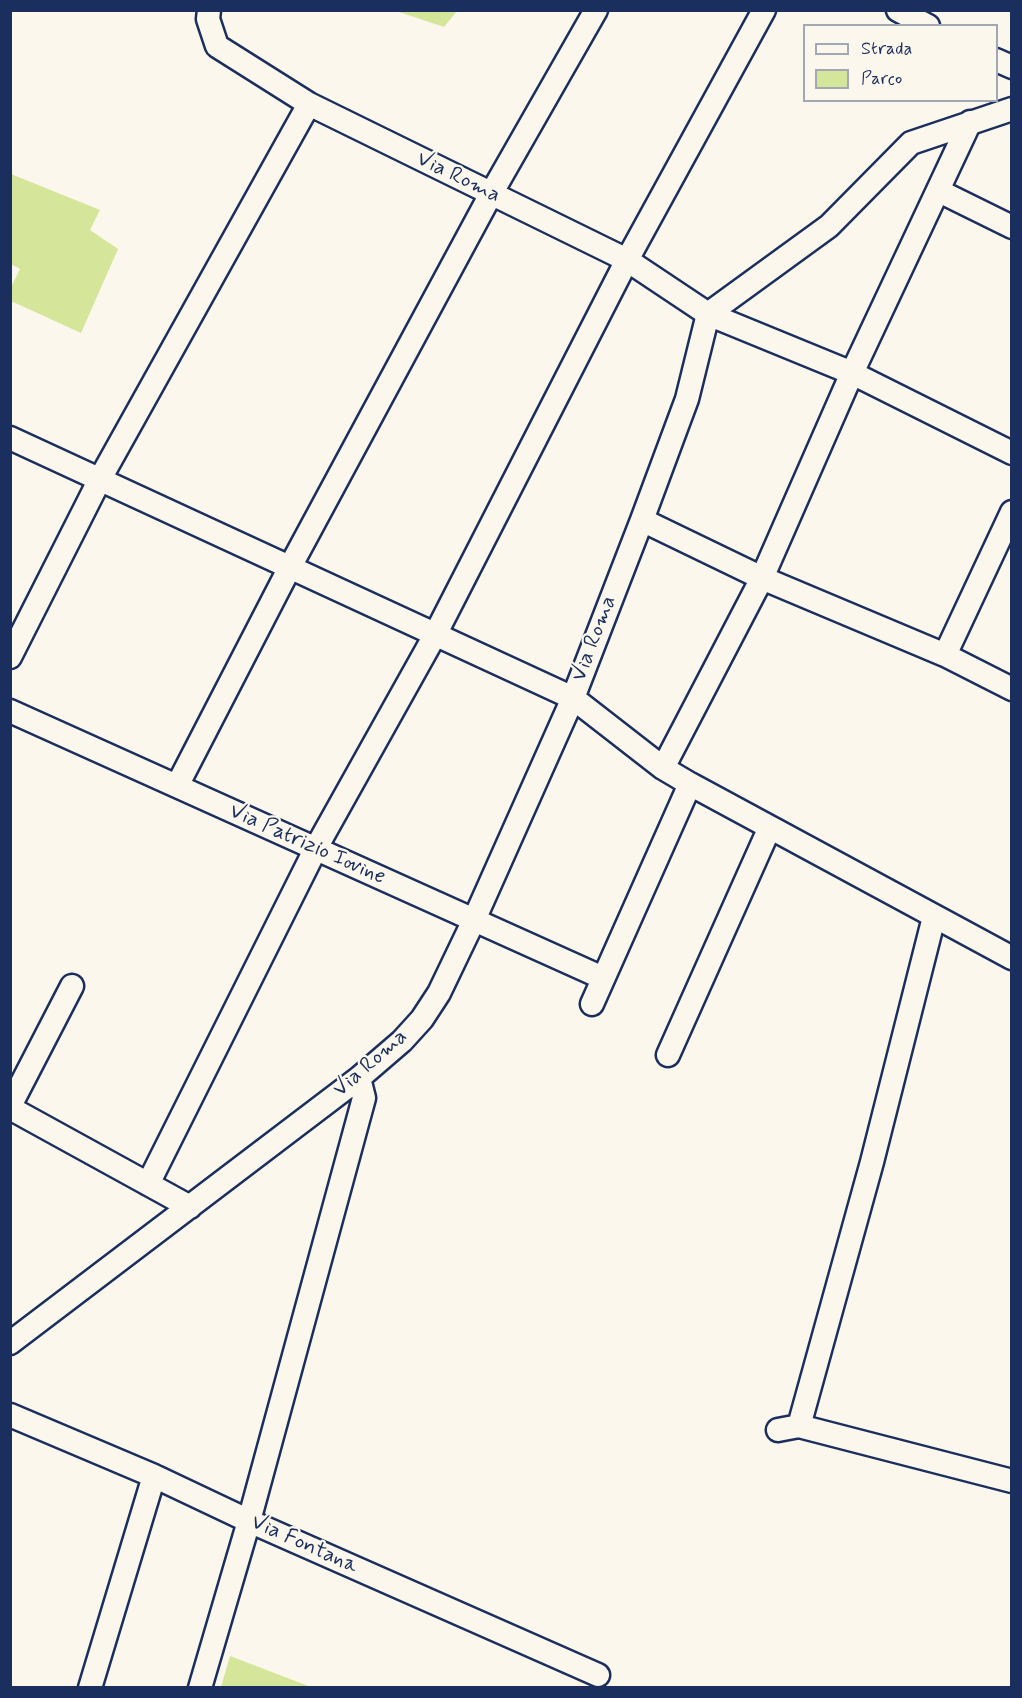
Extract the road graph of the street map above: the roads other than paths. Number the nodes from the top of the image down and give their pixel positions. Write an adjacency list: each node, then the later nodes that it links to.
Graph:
1 (209, 10): 6 (street, Via Roma)
2 (596, 10): 10 (street)
3 (764, 10): 12 (street)
4 (898, 10): 5 (street)
5 (924, 24)
6 (309, 104): 10 (street, Via Roma); 17 (street)
7 (1011, 109): 8 (street)
8 (970, 122): 9 (street); 13 (street)
9 (939, 191): 11 (street); 14 (street)
10 (491, 194): 12 (street, Via Roma); 20 (street)
11 (1011, 227)
12 (627, 260): 13 (street, Via Roma); 22 (street)
13 (708, 314): 14 (street); 19 (street, Via Roma)
14 (852, 374): 16 (street); 21 (street)
15 (10, 438): 17 (street)
16 (1011, 453)
17 (100, 479): 20 (street); 24 (street)
18 (1011, 512): 23 (street)
19 (642, 520): 21 (street); 26 (street, Via Roma)
20 (291, 567): 22 (street); 30 (street)
21 (762, 578): 23 (street); 28 (street)
22 (435, 634): 26 (street); 32 (street)
23 (945, 655): 25 (street)
24 (10, 657)
25 (1011, 689)
26 (573, 698): 28 (street); 34 (street, Via Roma)
27 (10, 711): 30 (street, Via Patrizio Iovine)
28 (663, 768): 29 (street)
29 (690, 784): 31 (street); 36 (street)
30 (177, 786): 32 (street, Via Patrizio Iovine)
31 (770, 827): 33 (street); 39 (street)
32 (316, 848): 34 (street, Via Patrizio Iovine); 42 (street)
33 (934, 917): 35 (street); 47 (street)
34 (474, 920): 36 (street, Via Patrizio Iovine); 40 (street, Via Roma)
35 (1011, 958)
36 (603, 978): 38 (street)
37 (72, 986): 41 (street)
38 (592, 1004)
39 (668, 1055)
40 (359, 1078): 43 (street, Via Roma); 48 (street)
41 (10, 1107): 42 (street)
42 (148, 1184): 43 (street)
43 (190, 1207): 44 (street, Via Roma)
44 (10, 1343)
45 (10, 1415): 46 (street, Via Fontana)
46 (154, 1476): 48 (street, Via Fontana); 50 (street)
47 (1011, 1481)
48 (249, 1521): 49 (street, Via Fontana); 51 (street)
49 (598, 1675)
50 (90, 1688)
51 (200, 1688)

